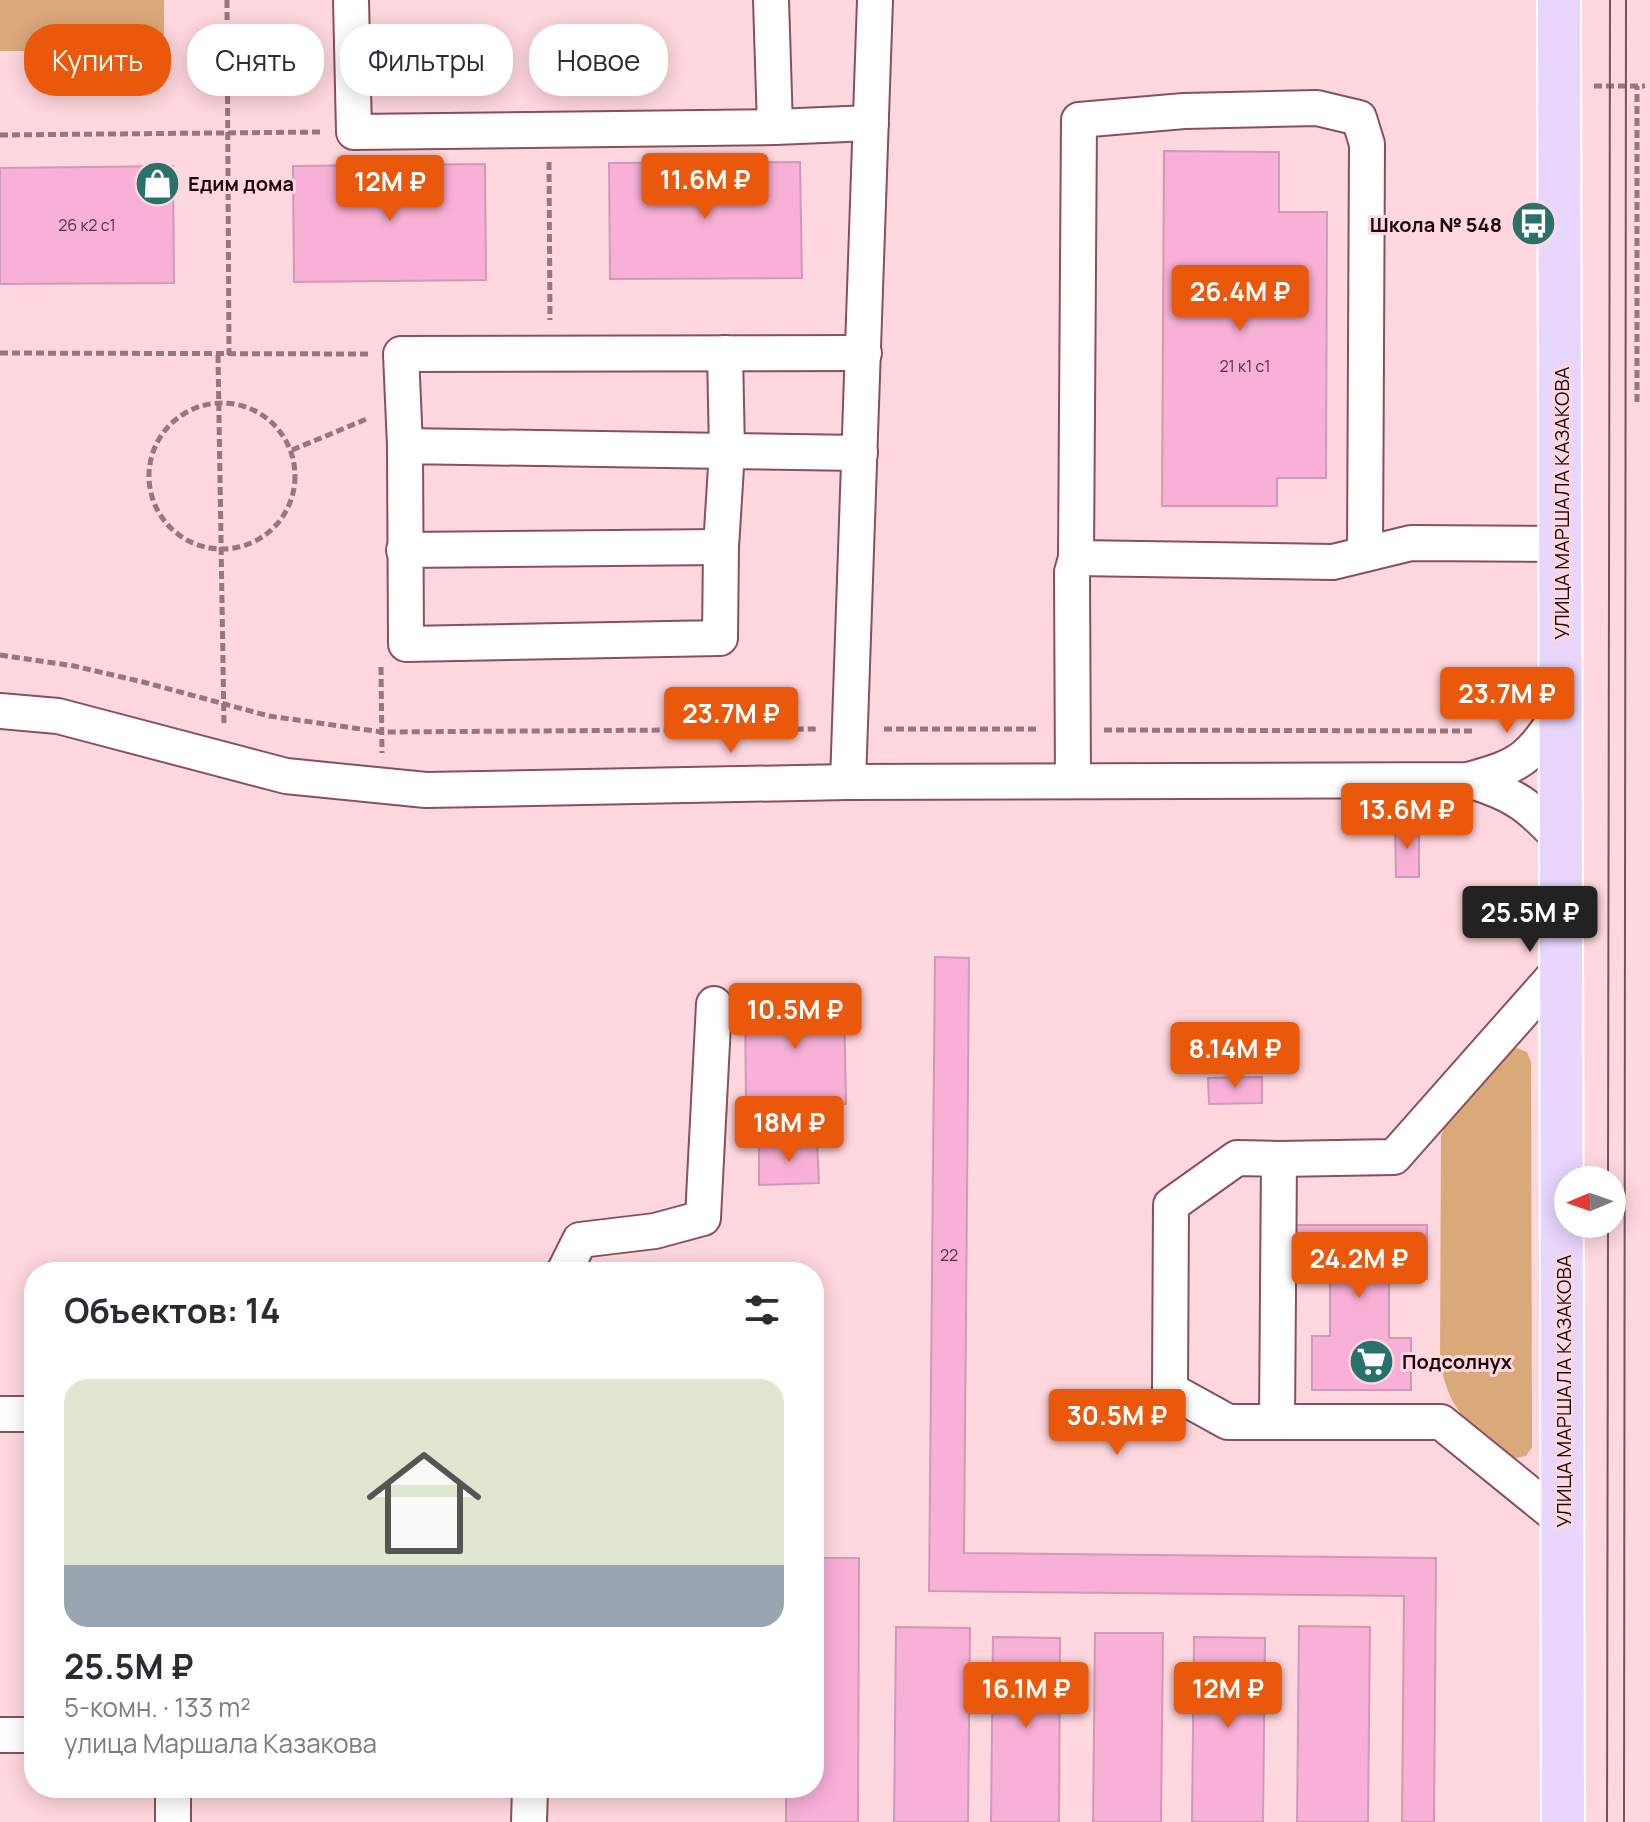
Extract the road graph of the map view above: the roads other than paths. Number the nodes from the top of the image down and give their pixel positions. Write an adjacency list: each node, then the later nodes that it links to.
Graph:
1 (351, 0): 6 (street)
2 (771, 0): 6 (street)
3 (875, 0): 5 (street)
4 (1559, 0): 12 (main road, УЛИЦА МАРШАЛА КАЗАКОВА)
5 (871, 123): 6 (street); 8 (street)
6 (775, 127)
7 (725, 353): 8 (street); 9 (street); 10 (street)
8 (864, 353): 11 (street)
9 (405, 446): 10 (street); 14 (street)
10 (727, 451): 11 (street); 13 (street)
11 (860, 453): 21 (street)
12 (1561, 544): 15 (street); 18 (main road, УЛИЦА МАРШАЛА КАЗАКОВА)
13 (721, 547): 14 (street); 14 (street)
14 (404, 550)
15 (1365, 554): 16 (street); 16 (street)
16 (1076, 558): 20 (street)
17 (0, 711): 21 (street)
18 (1561, 711): 19 (street); 22 (main road, УЛИЦА МАРШАЛА КАЗАКОВА)
19 (1468, 780): 20 (street); 22 (street)
20 (1073, 781): 21 (street)
21 (848, 782)
22 (1562, 841): 23 (main road, УЛИЦА МАРШАЛА КАЗАКОВА)
23 (1563, 966): 25 (street); 30 (main road, УЛИЦА МАРШАЛА КАЗАКОВА)
24 (714, 1004): 26 (street)
25 (1279, 1159): 29 (street); 29 (street)
26 (569, 1262)
27 (0, 1414): 28 (street)
28 (24, 1414)
29 (1277, 1422): 30 (street)
30 (1563, 1521): 37 (main road, УЛИЦА МАРШАЛА КАЗАКОВА)
31 (0, 1735): 32 (street)
32 (24, 1735)
33 (173, 1798): 35 (street)
34 (530, 1798): 36 (street)
35 (173, 1822)
36 (529, 1822)
37 (1563, 1822)

